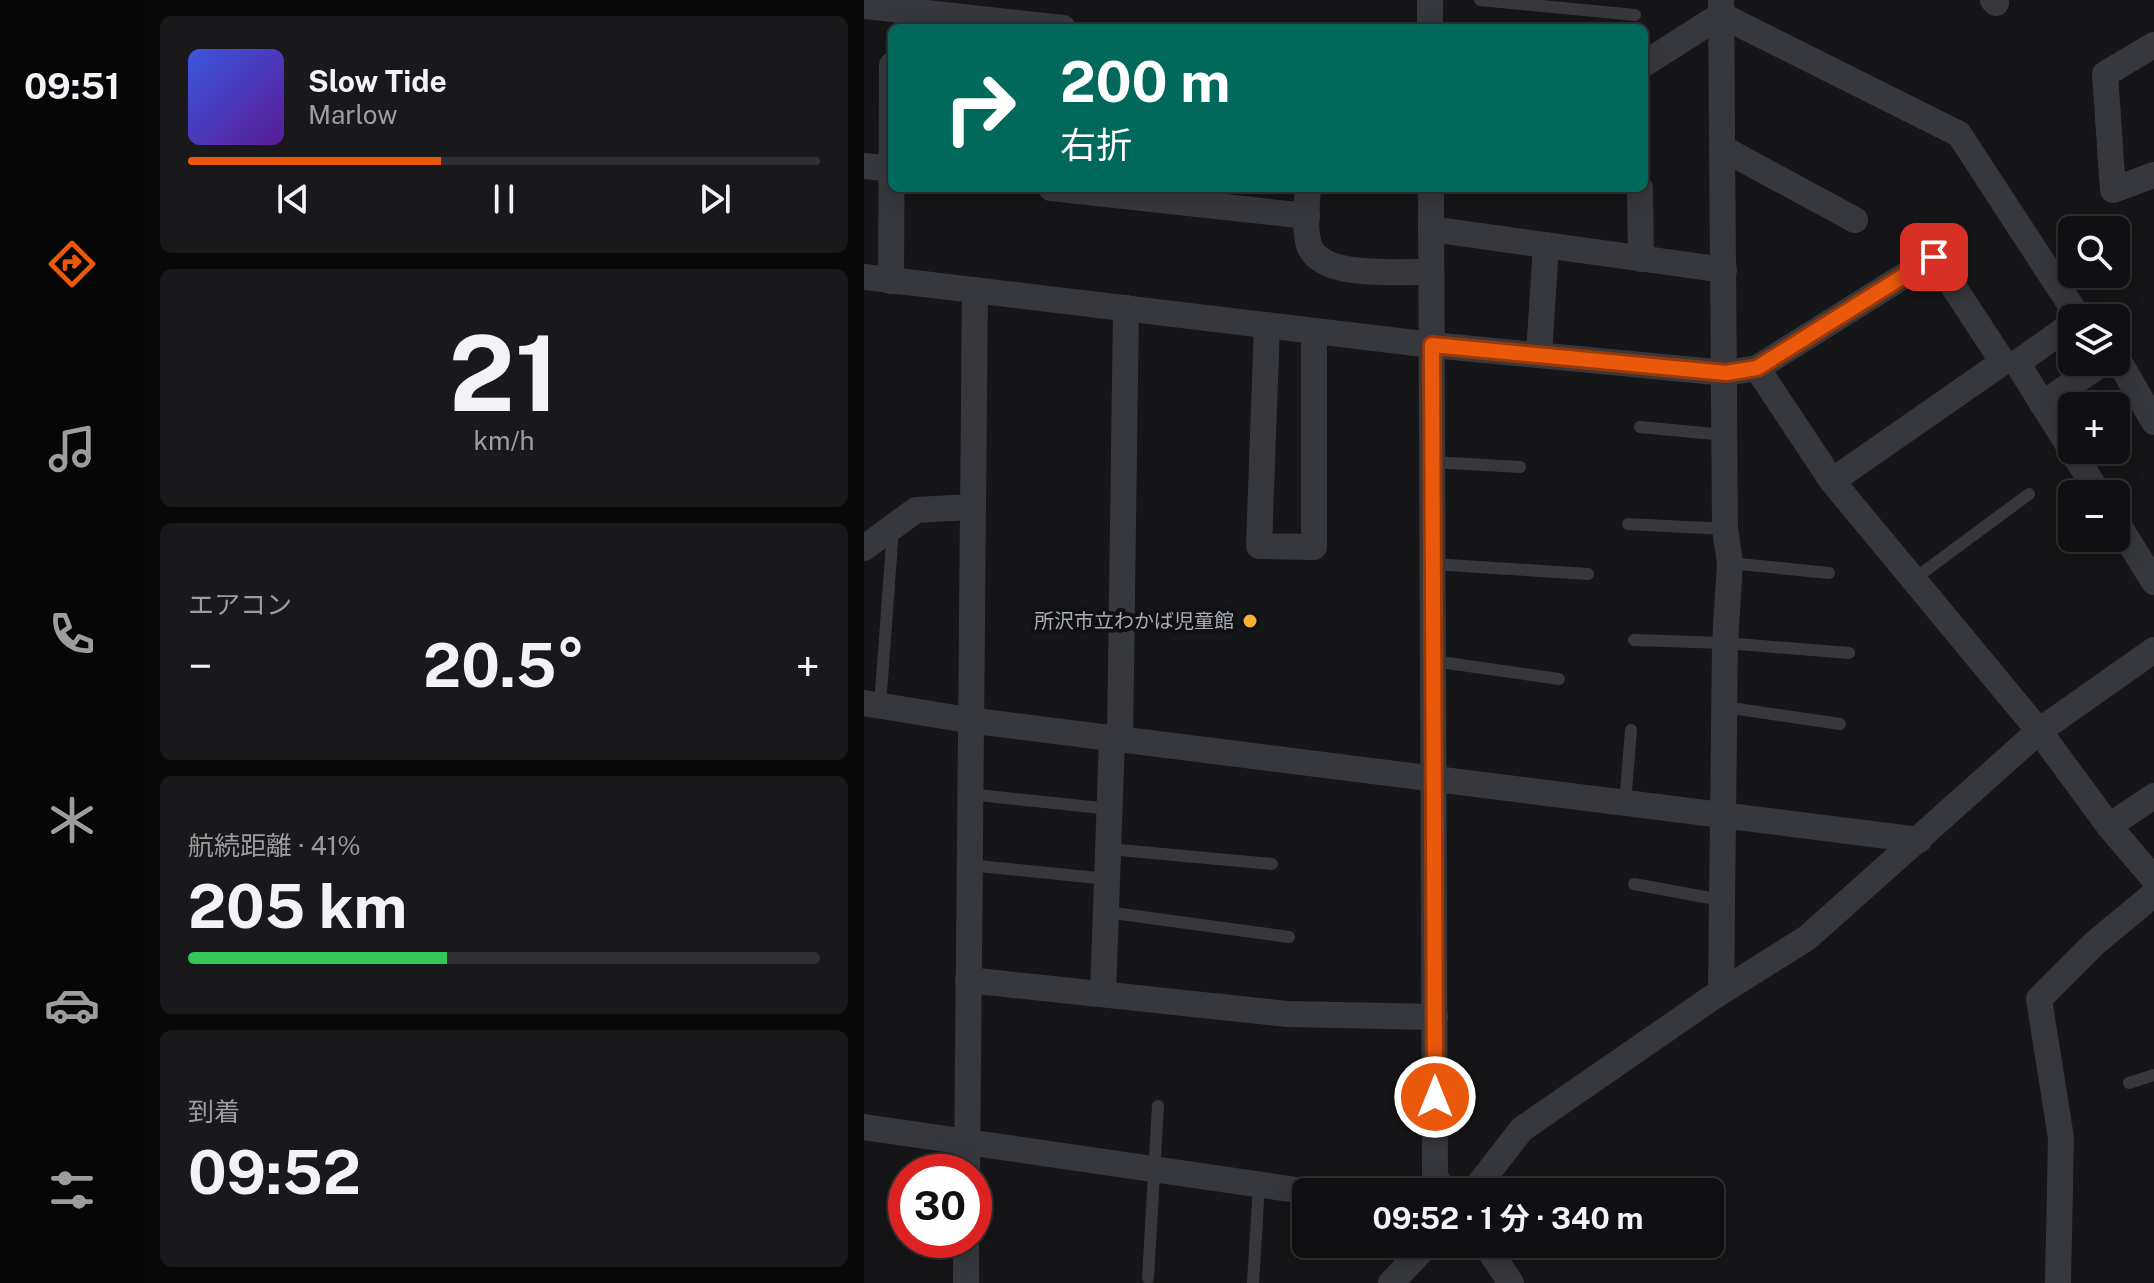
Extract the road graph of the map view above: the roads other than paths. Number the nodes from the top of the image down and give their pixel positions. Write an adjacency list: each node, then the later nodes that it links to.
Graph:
1 (1430, 0): 8 (street)
2 (1480, 0): 6 (lane)
3 (864, 6): 5 (street)
4 (1721, 8): 10 (street); 11 (street); 30 (street)
5 (892, 12): 7 (street)
6 (1635, 15)
7 (995, 24)
8 (1430, 24)
9 (2154, 45): 14 (street)
10 (1648, 61)
11 (1722, 148): 21 (street); 25 (street)
12 (864, 166): 13 (street)
13 (888, 169)
14 (2154, 175)
15 (892, 192): 28 (street)
16 (1088, 192): 20 (street)
17 (1308, 192): 20 (street)
18 (1438, 192): 22 (street)
19 (1640, 192): 24 (street)
20 (1307, 216): 26 (street)
21 (1855, 220)
22 (1431, 229): 23 (street); 26 (street)
23 (1546, 245): 24 (street); 36 (street)
24 (1641, 259): 25 (street)
25 (1724, 270): 38 (street)
26 (1431, 272): 35 (street)
27 (864, 277): 28 (street)
28 (891, 281): 29 (street)
29 (975, 290): 31 (street); 50 (street)
30 (2070, 304)
31 (1126, 308): 32 (street); 74 (street)
32 (1267, 325): 33 (street); 33 (street)
33 (1314, 331): 35 (street)
34 (2058, 334): 41 (street)
35 (1432, 345): 36 (street); 45 (street)
36 (1539, 355): 38 (street)
37 (1757, 368): 38 (street); 48 (street); 48 (street)
38 (1726, 373): 44 (street)
39 (2083, 376): 41 (street)
40 (2128, 376): 42 (street)
41 (2042, 404): 47 (street)
42 (2154, 422)
43 (1640, 427): 44 (lane)
44 (1725, 435): 53 (street)
45 (1432, 462): 46 (lane); 57 (street)
46 (1520, 467)
47 (2090, 480)
48 (1832, 481): 60 (street)
49 (2029, 494): 60 (lane)
50 (971, 507): 52 (street); 70 (street)
51 (1628, 524): 53 (lane)
52 (894, 526): 55 (street); 68 (lane)
53 (1725, 529): 56 (street)
54 (2130, 543): 61 (street)
55 (864, 548)
56 (1730, 563): 58 (lane); 63 (street)
57 (1433, 564): 59 (lane); 66 (street)
58 (1829, 573)
59 (1588, 574)
60 (1914, 579): 73 (street)
61 (2154, 582)
62 (1634, 640): 63 (lane)
63 (1725, 643): 65 (lane); 69 (street)
64 (2154, 650): 73 (street)
65 (1849, 653)
66 (1433, 661): 67 (lane); 75 (street)
67 (1559, 679)
68 (872, 704): 70 (street)
69 (1724, 707): 71 (lane); 80 (street)
70 (968, 720): 74 (street); 76 (street)
71 (1840, 724)
72 (1631, 730): 78 (lane)
73 (2039, 731): 81 (street); 82 (street)
74 (1116, 739): 75 (street); 79 (street)
75 (1433, 779): 78 (street); 96 (street)
76 (968, 794): 79 (lane); 85 (street)
77 (2154, 796): 81 (street)
78 (1625, 804): 80 (street)
79 (1110, 809): 83 (street)
80 (1722, 817): 82 (street); 90 (street)
81 (2109, 826): 87 (street)
82 (1919, 840): 94 (street)
83 (1109, 849): 84 (lane); 86 (street)
84 (1272, 864)
85 (968, 865): 86 (lane); 93 (street)
86 (1107, 879): 91 (street)
87 (2154, 879)
88 (1634, 884): 90 (lane)
89 (2154, 894): 116 (street)
90 (1721, 900): 94 (street)
91 (1106, 912): 92 (lane); 95 (street)
92 (1289, 937)
93 (968, 980): 95 (street); 101 (street)
94 (1721, 992): 105 (street)
95 (1103, 994): 96 (street)
96 (1435, 1017): 104 (street)
97 (2154, 1075): 98 (lane)
98 (2129, 1083)
99 (1158, 1106): 103 (lane)
100 (864, 1127): 101 (street)
101 (967, 1140): 102 (street); 103 (street)
102 (967, 1154)
103 (1157, 1167): 106 (street); 111 (lane)
104 (1436, 1178)
105 (1484, 1178)
106 (1259, 1185): 107 (street); 113 (lane)
107 (1292, 1190)
108 (966, 1258): 112 (street)
109 (1415, 1258): 114 (street)
110 (1494, 1258): 115 (street)
111 (1148, 1278)
112 (966, 1283)
113 (1253, 1283)
114 (1391, 1283)
115 (1511, 1283)
116 (2058, 1283)

